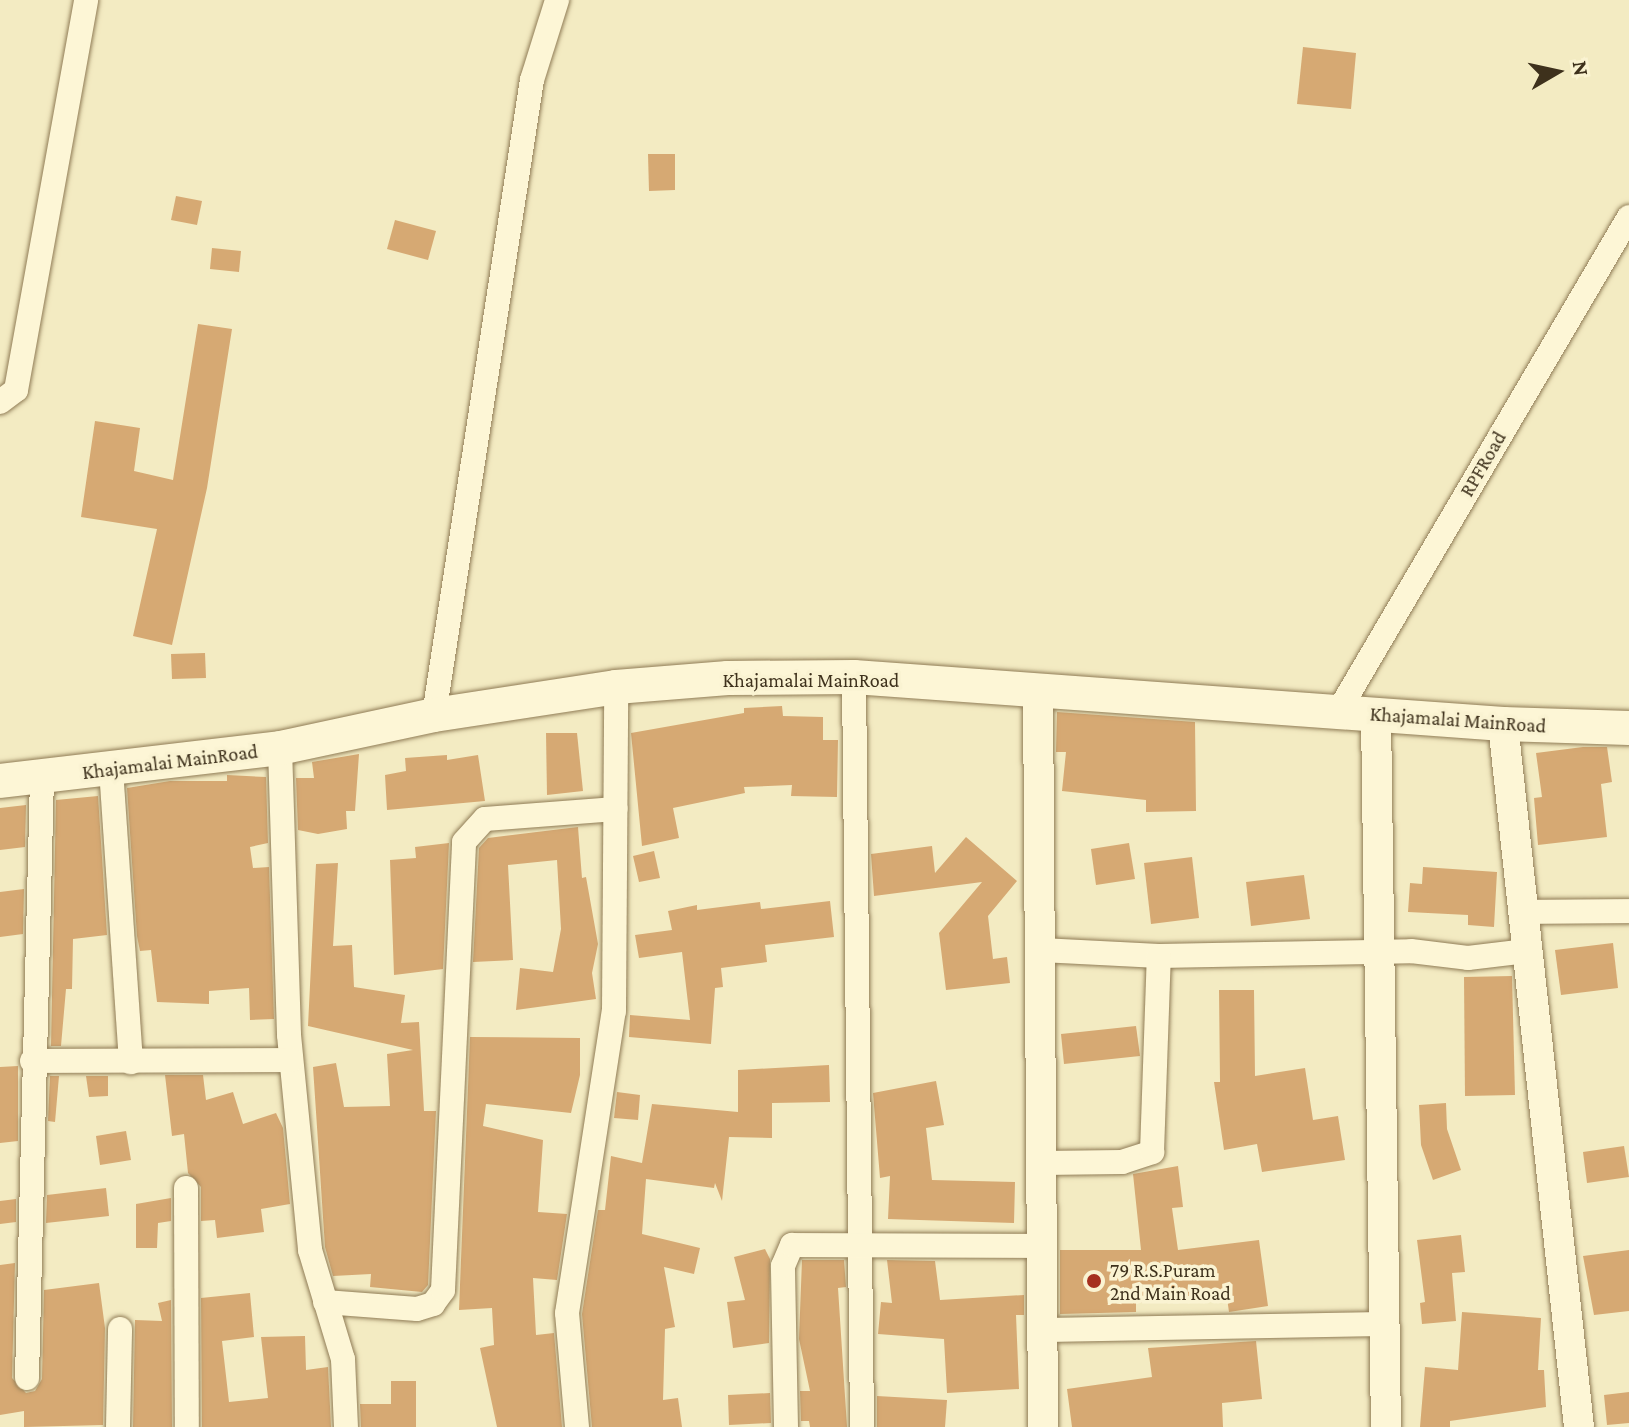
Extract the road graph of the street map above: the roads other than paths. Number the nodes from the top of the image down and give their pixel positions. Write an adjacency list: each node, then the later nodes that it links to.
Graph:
1 (86, 0): 4 (street)
2 (557, 0): 10 (street)
3 (1629, 217): 8 (street, RPFRoad)
4 (0, 402)
5 (854, 677): 6 (main road, Khajamalai MainRoad); 7 (main road, Khajamalai MainRoad); 29 (street)
6 (616, 687): 10 (main road, Khajamalai MainRoad); 17 (street)
7 (1038, 689): 8 (main road, Khajamalai MainRoad); 20 (street)
8 (1338, 712): 9 (main road, Khajamalai MainRoad)
9 (1376, 714): 11 (main road, Khajamalai MainRoad); 22 (street)
10 (434, 715): 13 (main road, Khajamalai MainRoad)
11 (1503, 724): 12 (main road, Khajamalai MainRoad); 19 (street)
12 (1629, 728)
13 (280, 748): 14 (main road, Khajamalai MainRoad); 24 (street)
14 (111, 769): 15 (main road, Khajamalai MainRoad); 26 (street)
15 (42, 778): 16 (main road, Khajamalai MainRoad); 25 (street)
16 (0, 781)
17 (616, 809): 31 (street); 39 (street)
18 (1629, 911): 19 (street)
19 (1523, 912): 21 (street)
20 (1041, 950): 23 (street); 27 (street)
21 (1527, 951): 22 (street); 44 (street)
22 (1381, 953): 23 (street); 32 (street)
23 (1159, 956): 27 (street)
24 (291, 1060): 26 (street); 31 (street)
25 (32, 1061): 26 (street); 35 (street)
26 (131, 1062)
27 (1043, 1163): 30 (street)
28 (186, 1188): 37 (street)
29 (862, 1244): 30 (street); 40 (street); 41 (street)
30 (1043, 1246): 34 (street)
31 (325, 1302): 38 (street)
32 (1384, 1324): 34 (street); 43 (street)
33 (120, 1329): 36 (street)
34 (1044, 1330): 42 (street)
35 (27, 1378)
36 (118, 1427)
37 (187, 1427)
38 (346, 1427)
39 (577, 1427)
40 (786, 1427)
41 (862, 1427)
42 (1043, 1427)
43 (1386, 1427)
44 (1579, 1427)

